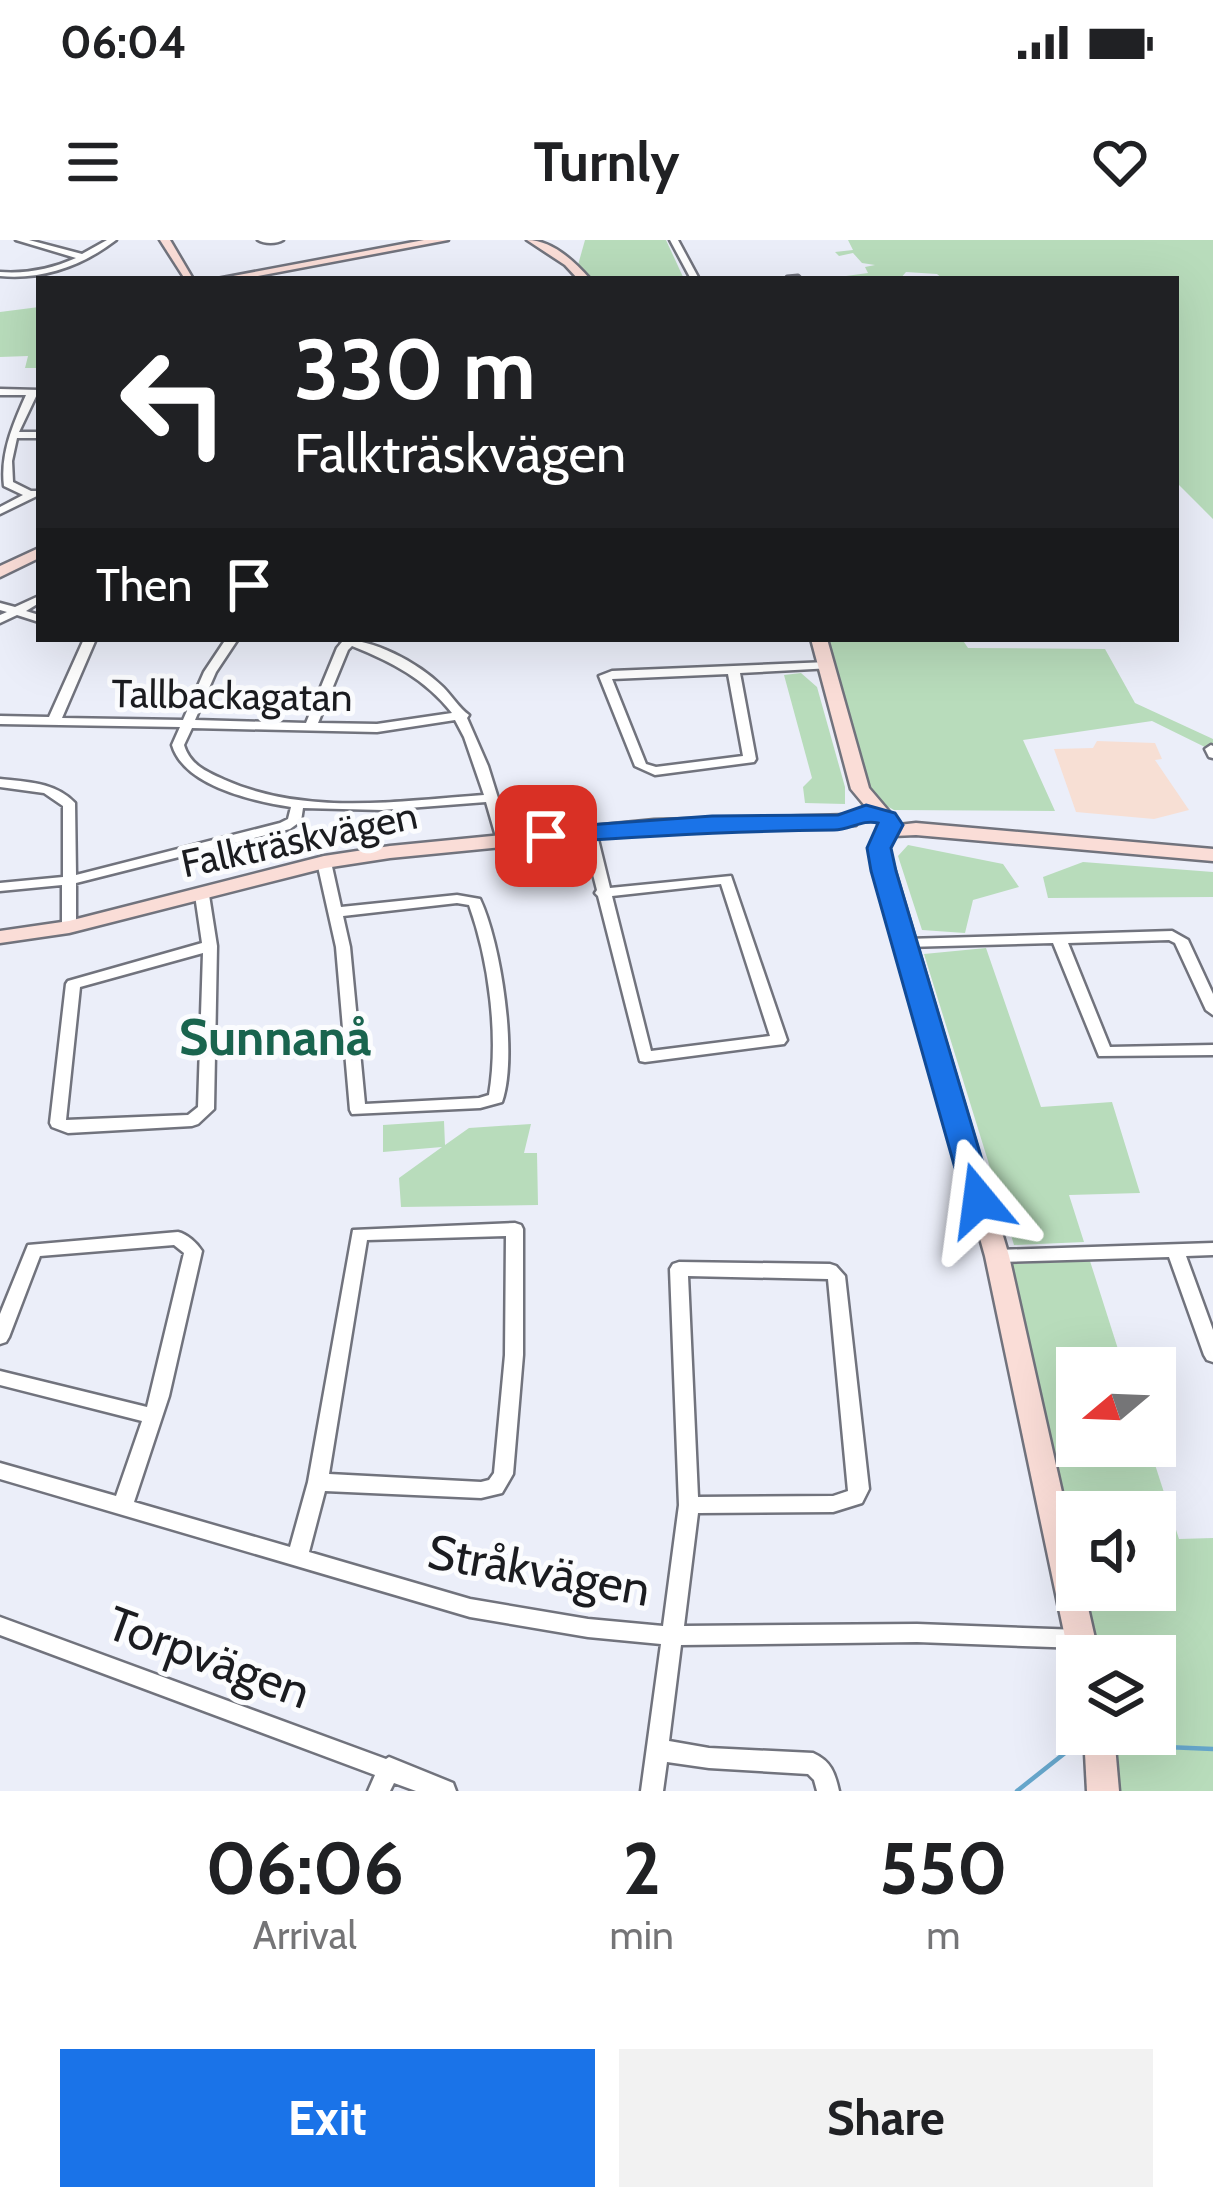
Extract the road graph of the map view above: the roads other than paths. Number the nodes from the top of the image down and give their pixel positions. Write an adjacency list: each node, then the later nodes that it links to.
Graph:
1 (20, 240): 9 (street)
2 (112, 240): 9 (street)
3 (165, 240): 10 (street)
4 (279, 240): 8 (street)
5 (439, 240): 13 (street)
6 (532, 240): 14 (street)
7 (674, 240): 15 (street)
8 (264, 241)
9 (86, 258): 11 (street)
10 (182, 264): 12 (street); 13 (street)
11 (0, 274)
12 (187, 276)
13 (214, 276)
14 (581, 276)
15 (693, 276)
16 (0, 392): 17 (street)
17 (36, 392): 18 (street)
18 (14, 435): 19 (street); 20 (street)
19 (36, 435)
20 (36, 493): 21 (street)
21 (0, 511)
22 (36, 554): 23 (street)
23 (0, 572)
24 (36, 600): 26 (street)
25 (0, 606): 26 (street)
26 (14, 612): 27 (street); 28 (street)
27 (36, 618)
28 (0, 620)
29 (89, 642): 38 (street)
30 (230, 642): 39 (street)
31 (347, 642): 40 (street)
32 (357, 642): 36 (street)
33 (820, 642): 34 (street)
34 (827, 666): 35 (street); 42 (street)
35 (733, 669): 35 (street)
36 (463, 716): 40 (street, Tallbackagatan); 43 (street)
37 (0, 720): 38 (street, Tallbackagatan)
38 (54, 721): 39 (street, Tallbackagatan)
39 (187, 724): 40 (street, Tallbackagatan); 44 (street)
40 (310, 727)
41 (0, 783): 51 (street)
42 (860, 789): 45 (street); 47 (street)
43 (490, 797): 44 (street); 48 (street)
44 (298, 804): 51 (street)
45 (849, 824): 46 (street, Falkträskvägen); 47 (street); 47 (street, Falkträskvägen)
46 (589, 831): 48 (street, Falkträskvägen); 53 (street)
47 (885, 832): 49 (street, Falkträskvägen); 59 (street)
48 (503, 840): 50 (street, Falkträskvägen)
49 (1213, 855)
50 (324, 862): 54 (street, Falkträskvägen); 55 (street)
51 (71, 880): 52 (street); 56 (street)
52 (0, 887)
53 (602, 893): 53 (street)
54 (202, 895): 56 (street, Falkträskvägen); 60 (street)
55 (338, 912): 55 (street)
56 (69, 927): 57 (street, Falkträskvägen)
57 (0, 937)
58 (1059, 939): 59 (street); 61 (street); 62 (street)
59 (906, 943): 65 (street)
60 (210, 946): 60 (street)
61 (1213, 1010)
62 (1213, 1050)
63 (1213, 1249): 64 (street)
64 (1175, 1250): 65 (street); 67 (street)
65 (997, 1256): 76 (street)
66 (0, 1337): 69 (street)
67 (1213, 1355)
68 (0, 1378): 69 (street)
69 (151, 1416): 72 (street)
70 (0, 1471): 72 (street, Stråkvägen)
71 (318, 1482): 71 (street); 74 (street)
72 (123, 1505): 74 (street, Stråkvägen)
73 (688, 1505): 73 (street); 77 (street)
74 (298, 1556): 77 (street, Stråkvägen)
75 (0, 1626): 81 (street, Torpvägen)
76 (1079, 1635)
77 (670, 1636): 78 (street, Stråkvägen); 79 (street)
78 (1056, 1645)
79 (658, 1750): 84 (street); 85 (street)
80 (1100, 1755): 86 (street)
81 (389, 1768): 82 (street); 83 (street, Torpvägen)
82 (379, 1791)
83 (445, 1791)
84 (652, 1791)
85 (828, 1791)
86 (1103, 1791)

